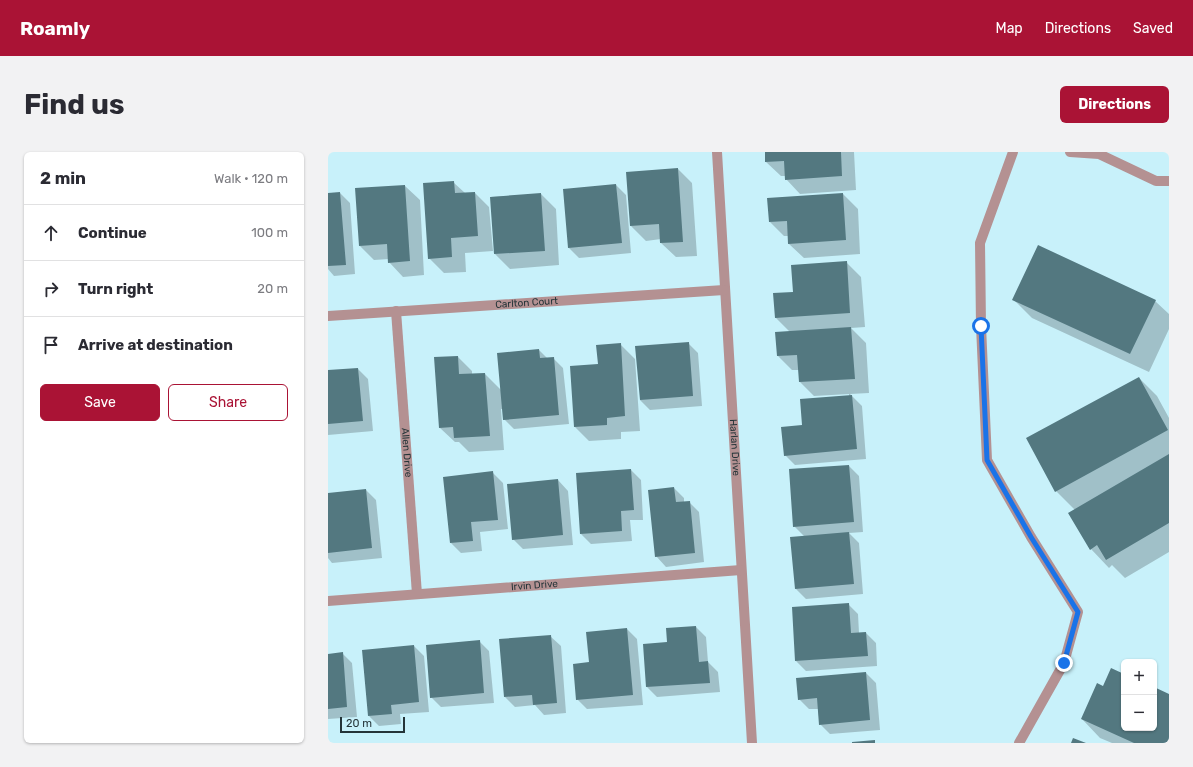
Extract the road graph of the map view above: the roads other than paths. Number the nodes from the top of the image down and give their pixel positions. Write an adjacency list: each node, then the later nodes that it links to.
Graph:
1 (717, 152): 5 (street, Harlan Drive)
2 (1014, 152): 12 (street)
3 (1070, 152): 4 (street)
4 (1169, 182)
5 (724, 290): 6 (street, Carlton Court); 8 (street, Harlan Drive)
6 (396, 311): 7 (street, Carlton Court); 9 (street, Allen Drive)
7 (328, 316)
8 (741, 570): 9 (street, Irvin Drive); 11 (street, Harlan Drive)
9 (417, 594): 10 (street, Irvin Drive)
10 (328, 601)
11 (752, 743)
12 (1019, 743)

